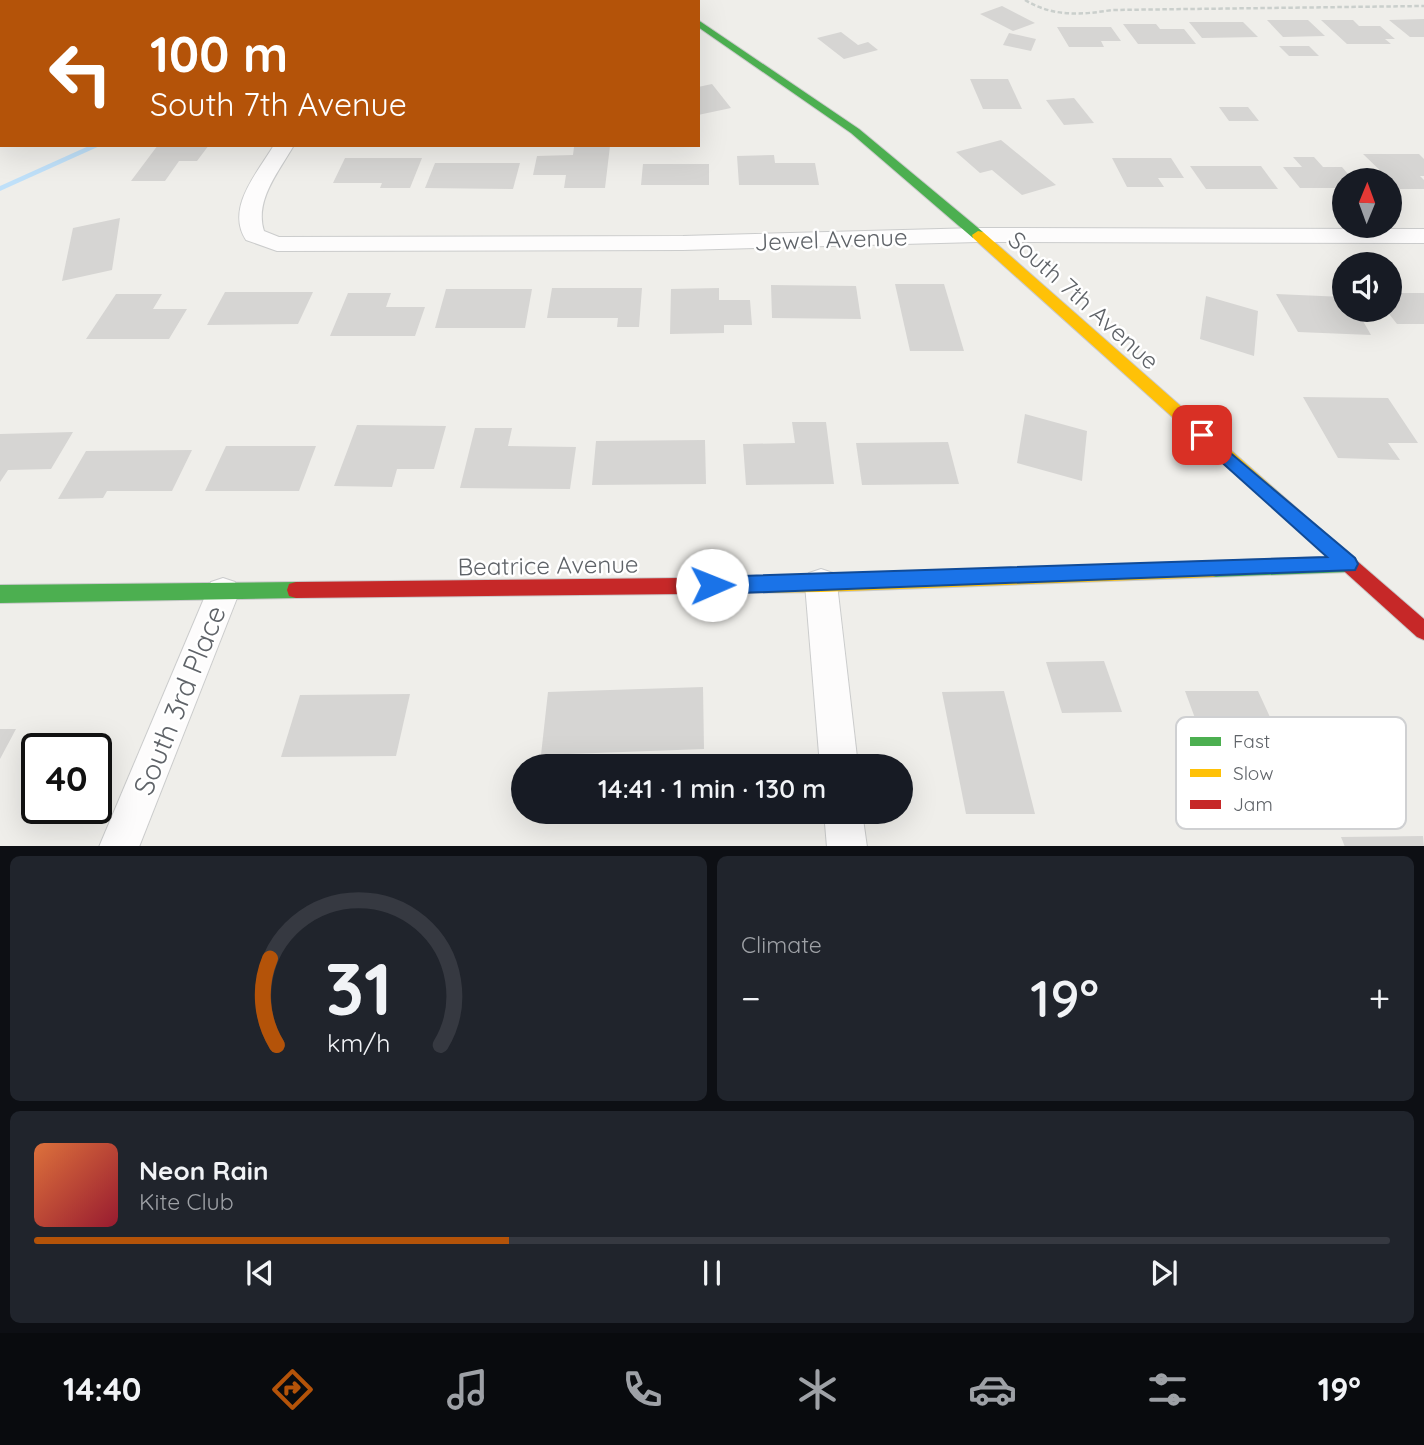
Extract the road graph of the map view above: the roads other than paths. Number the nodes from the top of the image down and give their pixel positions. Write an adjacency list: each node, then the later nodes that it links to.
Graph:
1 (700, 24): 3 (street, South 7th Avenue)
2 (284, 147): 3 (street, Jewel Avenue)
3 (978, 235): 4 (street, Jewel Avenue); 5 (street, South 7th Avenue)
4 (1424, 236)
5 (1349, 564): 6 (street, Beatrice Avenue); 9 (street, South 7th Avenue)
6 (821, 584): 7 (street, Beatrice Avenue); 10 (street)
7 (223, 593): 8 (street, Beatrice Avenue); 12 (street, South 3rd Place)
8 (0, 594)
9 (1424, 631)
10 (838, 754)
11 (844, 824): 13 (street)
12 (119, 846)
13 (847, 846)

